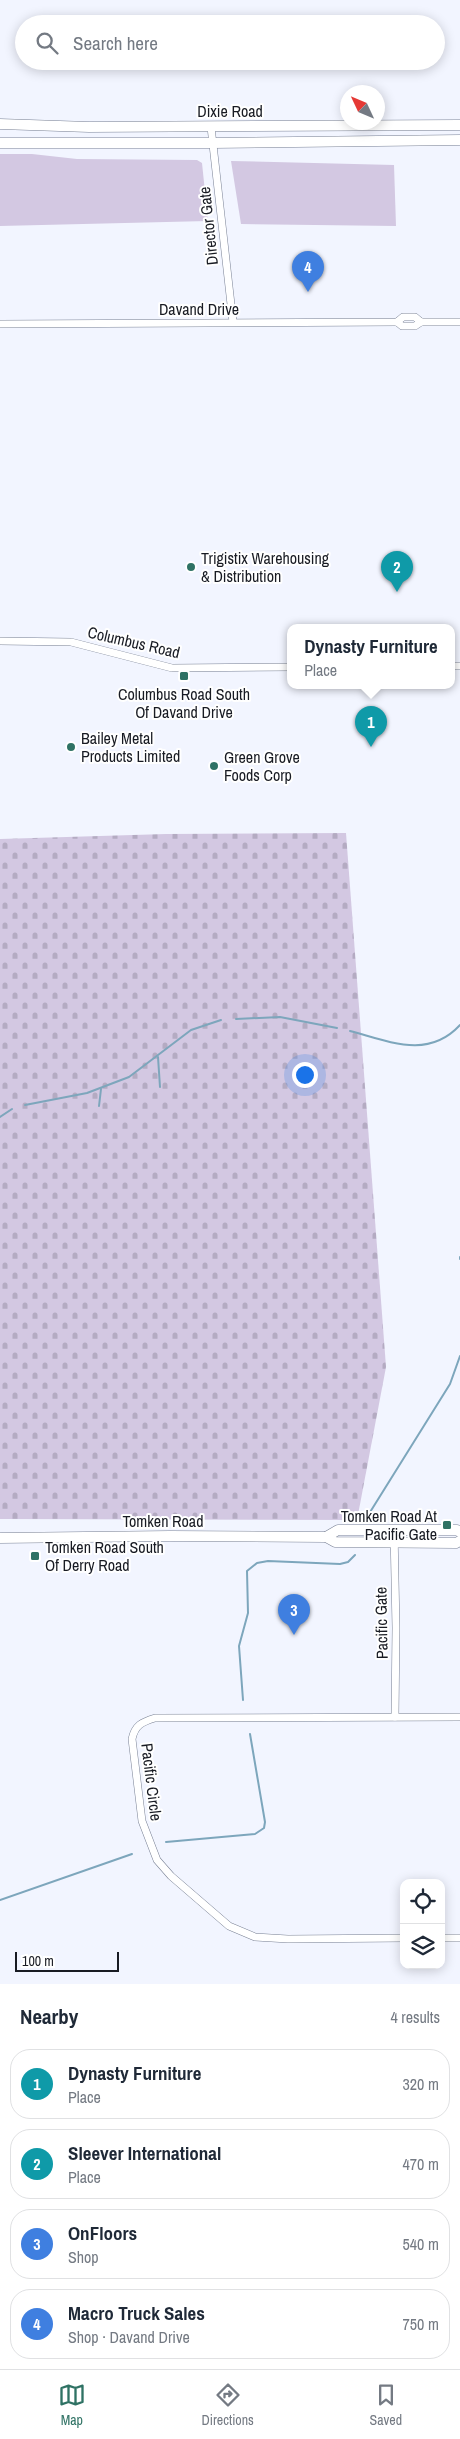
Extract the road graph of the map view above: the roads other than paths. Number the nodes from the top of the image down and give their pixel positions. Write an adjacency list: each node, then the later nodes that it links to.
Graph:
1 (0, 124): 3 (main road, Dixie Road)
2 (460, 125): 3 (main road, Dixie Road)
3 (211, 127): 6 (street, Director Gate)
4 (460, 140): 6 (main road, Dixie Road)
5 (0, 143): 6 (main road, Dixie Road)
6 (212, 143): 7 (street, Director Gate)
7 (233, 322): 8 (street, Davand Drive); 9 (street, Davand Drive)
8 (460, 322)
9 (0, 324)
10 (0, 641): 11 (street, Columbus Road)
11 (287, 667)
12 (394, 1530): 13 (main road, Tomken Road); 15 (main road, Tomken Road); 17 (street, Pacific Gate)
13 (460, 1532)
14 (0, 1538): 15 (main road, Tomken Road)
15 (326, 1538): 17 (main road, Tomken Road)
16 (460, 1541): 17 (main road, Tomken Road)
17 (394, 1542): 18 (street, Pacific Gate)
18 (395, 1717): 19 (street, Pacific Circle); 20 (street, Pacific Circle)
19 (460, 1717)
20 (400, 1938)
21 (445, 1938): 22 (street)
22 (460, 1938)

